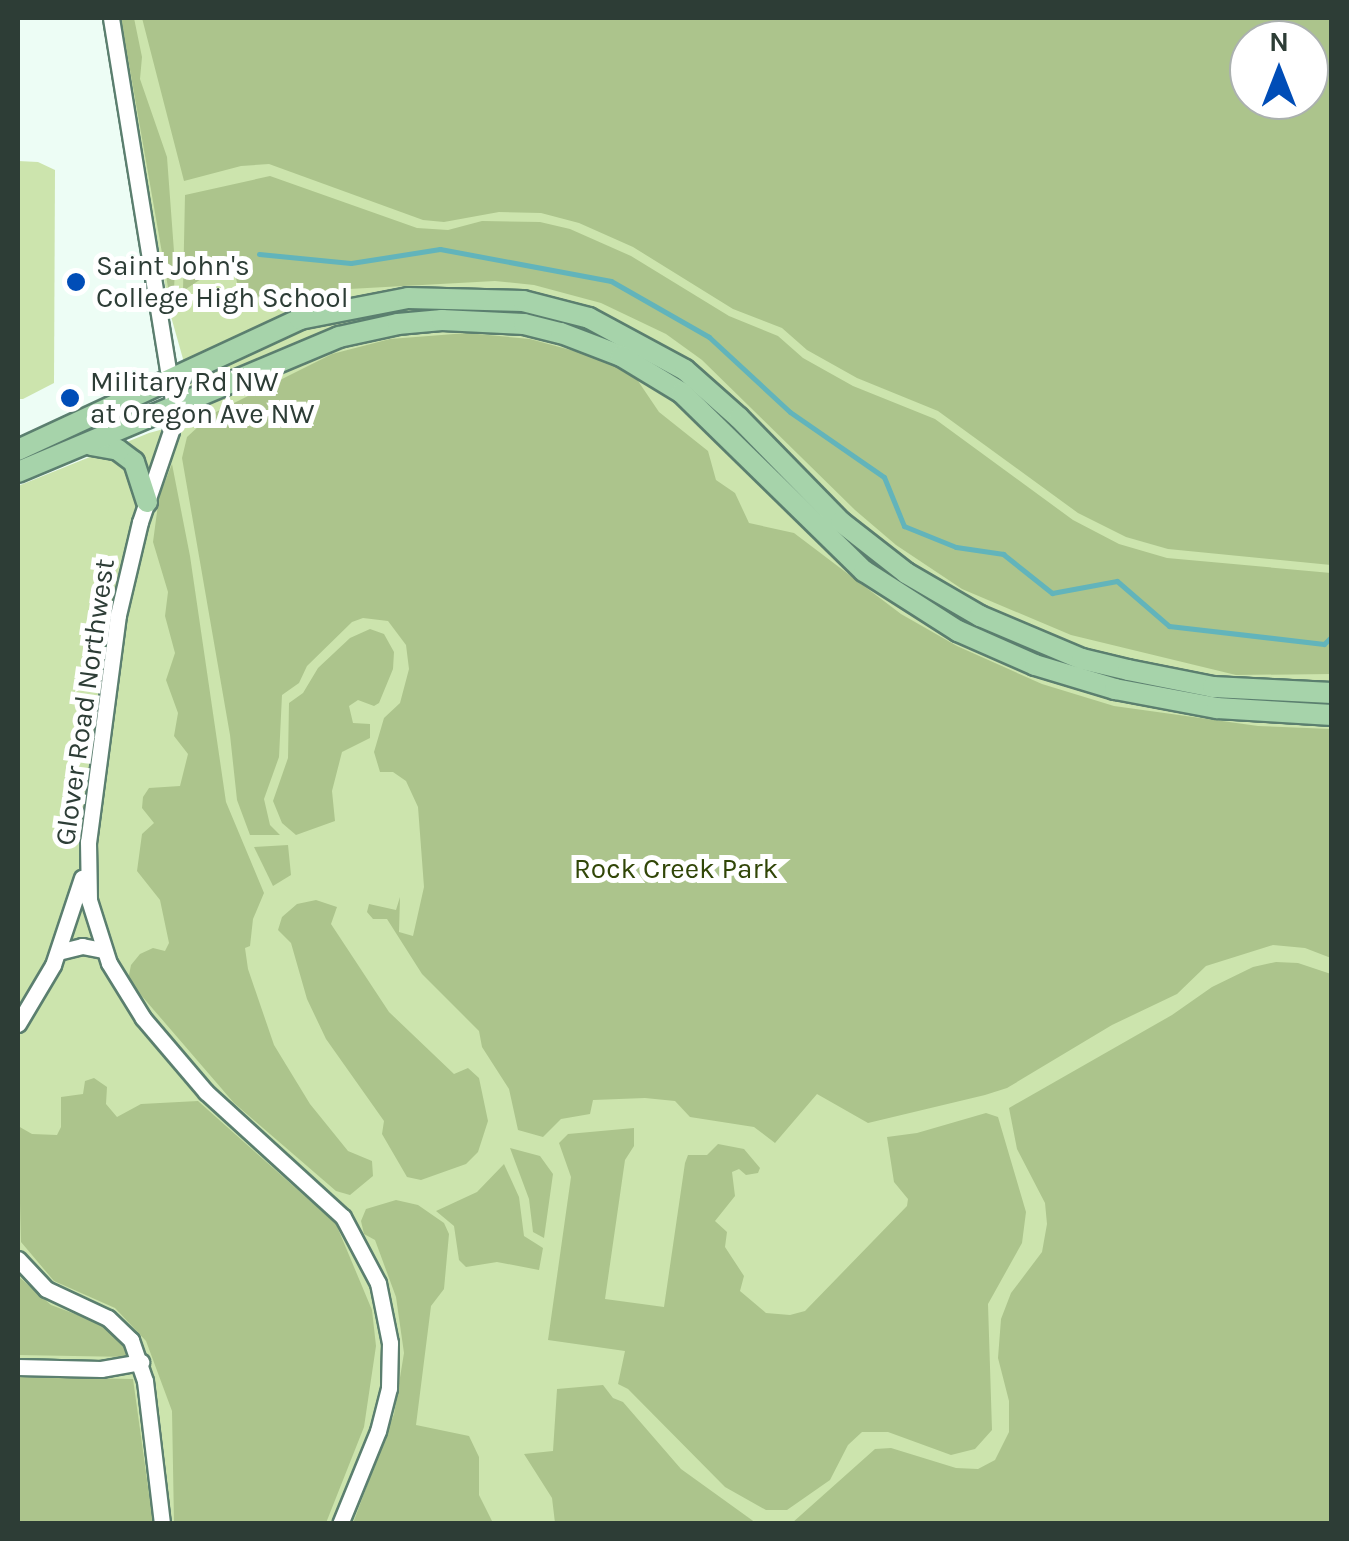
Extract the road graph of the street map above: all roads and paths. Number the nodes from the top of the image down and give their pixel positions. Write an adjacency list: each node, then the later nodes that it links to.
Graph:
1 (111, 18): 2 (street)
2 (169, 378): 3 (street); 5 (main road); 8 (main road)
3 (174, 406): 4 (main road); 7 (street, Glover Road Northwest); 9 (main road)
4 (89, 445): 6 (main road); 7 (main road)
5 (18, 450)
6 (18, 472)
7 (147, 502): 10 (street, Glover Road Northwest)
8 (1332, 693)
9 (1332, 715)
10 (88, 854): 11 (street, Glover Road Northwest); 12 (street)
11 (103, 950): 12 (street); 18 (street, Glover Road Northwest)
12 (58, 952): 13 (street)
13 (18, 1024)
14 (18, 1259): 15 (street)
15 (141, 1362): 16 (street); 17 (street)
16 (18, 1366)
17 (162, 1524)
18 (340, 1524)

